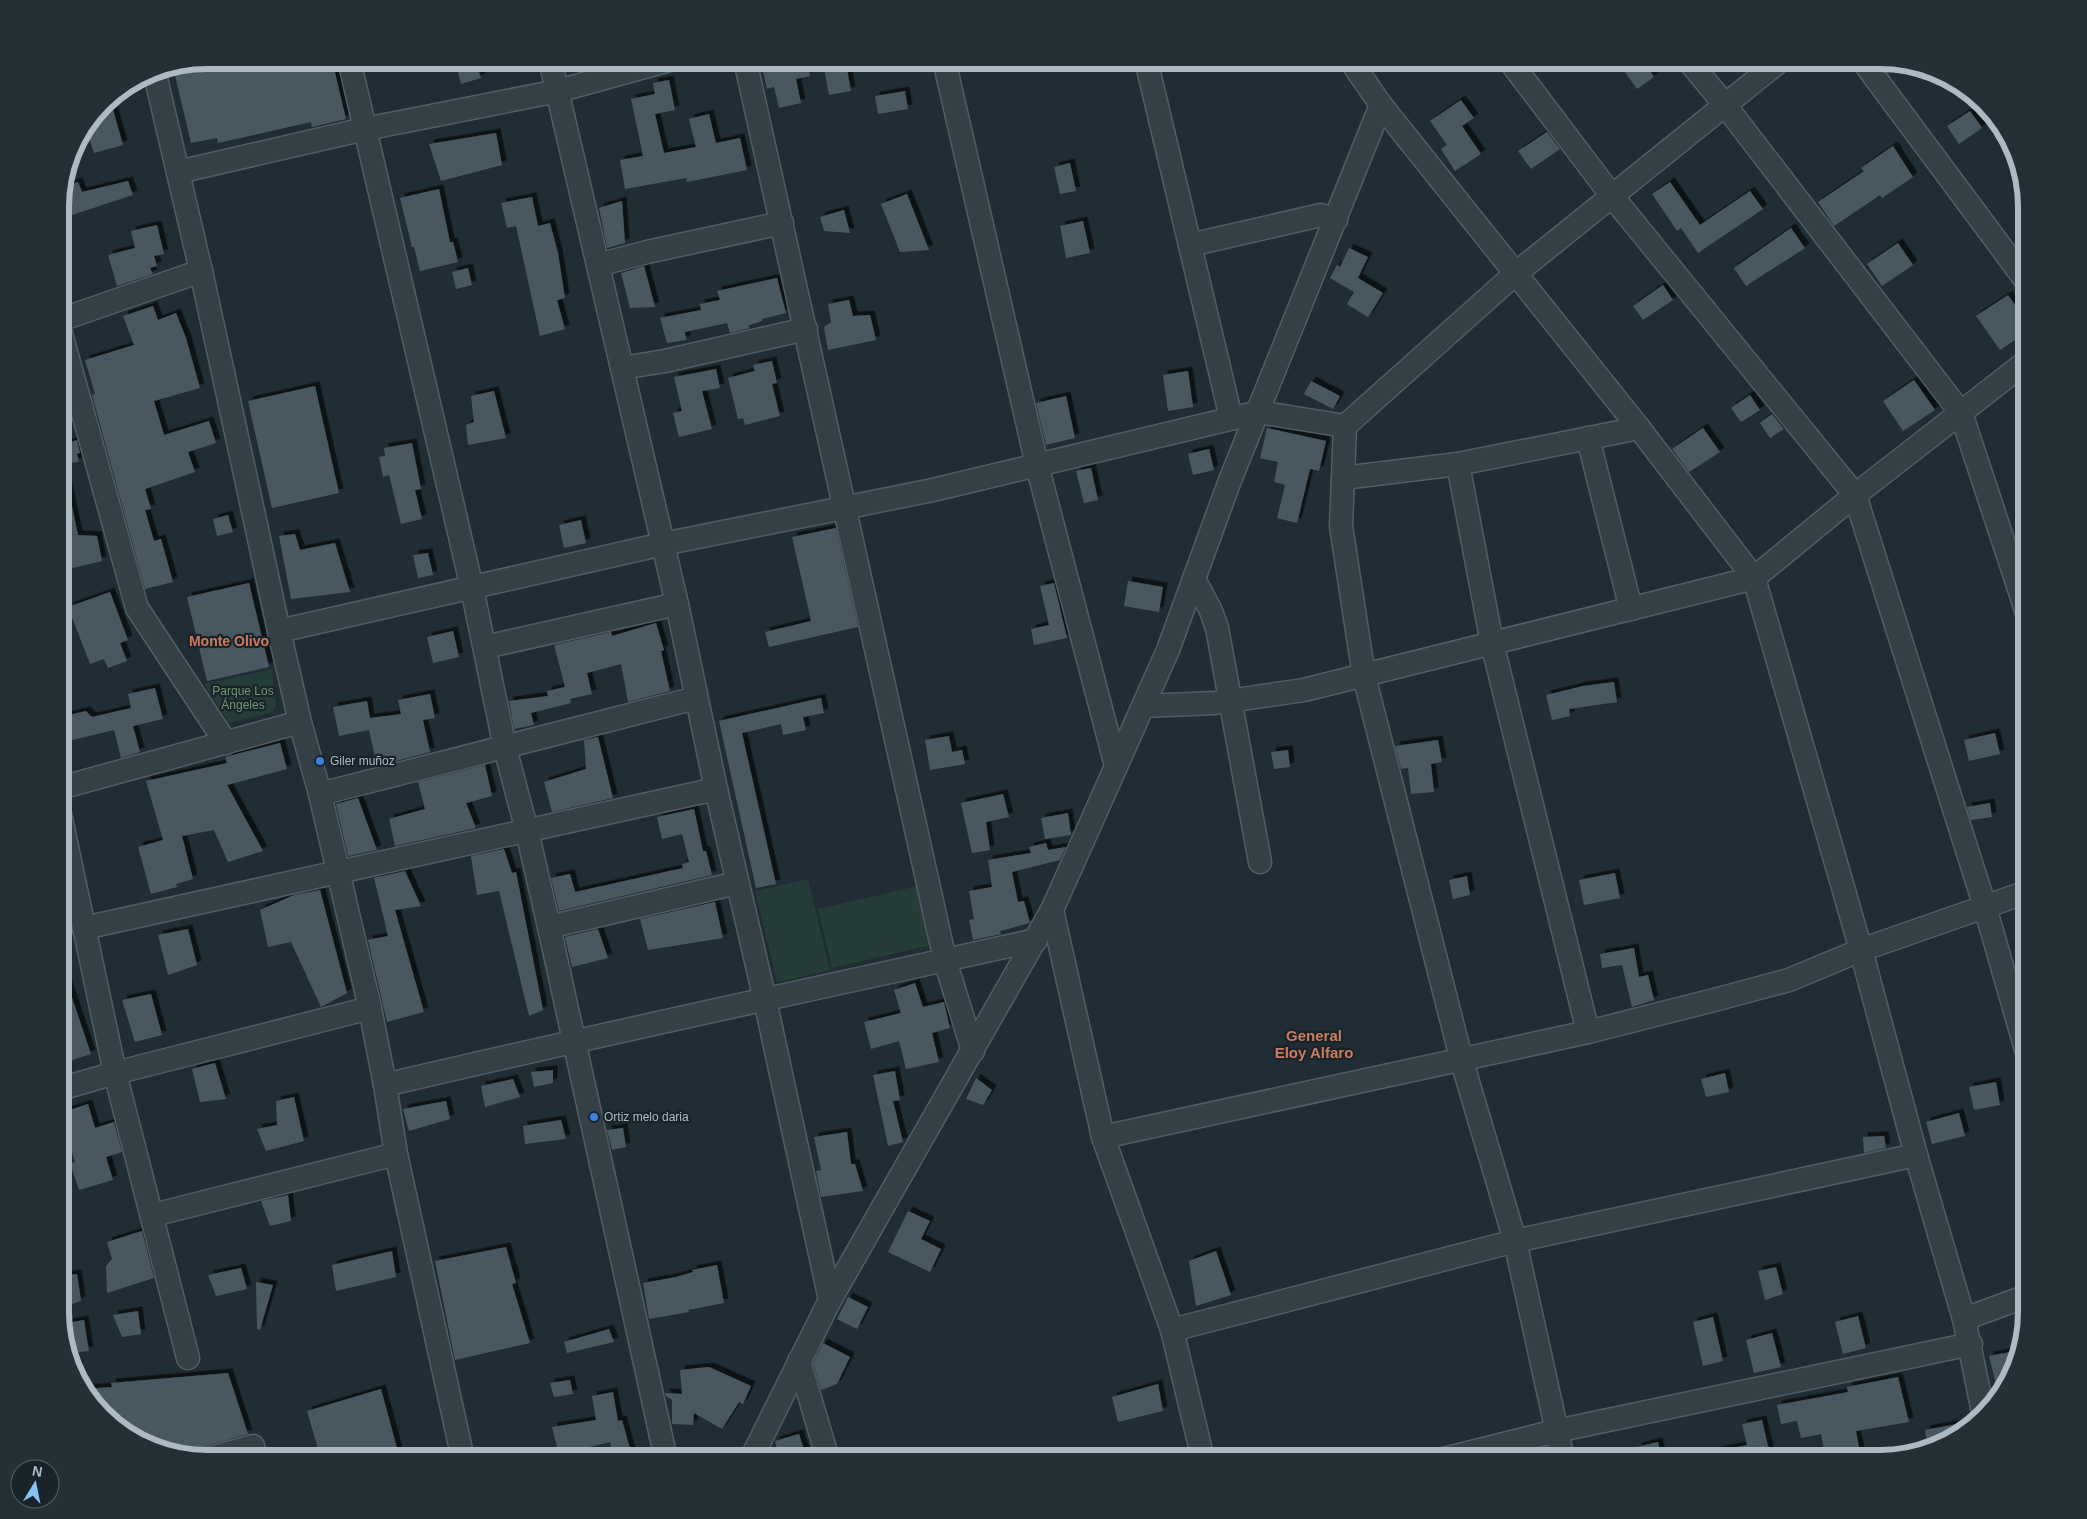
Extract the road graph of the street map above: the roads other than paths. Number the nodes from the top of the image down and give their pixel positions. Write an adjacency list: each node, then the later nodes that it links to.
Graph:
1 (351, 69): 16 (street)
2 (552, 69): 13 (street)
3 (637, 69): 13 (street)
4 (747, 69): 20 (street)
5 (946, 69): 38 (street)
6 (1148, 69): 21 (street)
7 (1356, 69): 14 (street)
8 (1516, 69): 18 (street)
9 (1695, 69): 15 (street)
10 (1770, 69): 15 (street)
11 (1869, 69): 23 (street)
12 (156, 78): 17 (street)
13 (558, 91): 16 (street); 22 (street)
14 (1381, 105): 19 (street); 25 (street)
15 (1725, 105): 18 (street); 32 (street)
16 (365, 129): 17 (street); 46 (street)
17 (178, 172): 24 (street)
18 (1612, 196): 25 (street); 40 (street)
19 (1336, 220): 21 (street); 31 (street)
20 (782, 223): 22 (street); 27 (street)
21 (1190, 245): 33 (street)
22 (598, 265): 28 (street)
23 (2018, 270)
24 (201, 271): 26 (street); 49 (street)
25 (1514, 274): 34 (street); 35 (street)
26 (69, 317)
27 (806, 329): 28 (street); 41 (street)
28 (622, 368): 42 (street)
29 (2018, 368): 32 (street)
30 (69, 376): 57 (street)
31 (1259, 412): 33 (street); 34 (street); 44 (street)
32 (1961, 413): 40 (street); 45 (street)
33 (1231, 418): 38 (street)
34 (1345, 426): 39 (street)
35 (1639, 428): 36 (street); 43 (street)
36 (1588, 438): 37 (street); 48 (street)
37 (1458, 464): 39 (street); 50 (street)
38 (1037, 466): 41 (street); 59 (street)
39 (1343, 478): 52 (street)
40 (1855, 495): 43 (street); 69 (street)
41 (846, 508): 42 (street); 75 (street)
42 (663, 544): 46 (street); 47 (street)
43 (1754, 578): 48 (street); 74 (street)
44 (1194, 579): 54 (street); 55 (street)
45 (2018, 586)
46 (472, 588): 49 (street); 51 (street)
47 (677, 604): 51 (street); 53 (street)
48 (1631, 609): 50 (street)
49 (279, 631): 56 (street)
50 (1492, 644): 52 (street); 79 (street)
51 (485, 647): 58 (street)
52 (1364, 676): 54 (street); 82 (street)
53 (696, 698): 58 (street); 61 (street)
54 (1230, 701): 55 (street); 65 (street)
55 (1144, 706): 59 (street)
56 (300, 722): 57 (street); 62 (street)
57 (226, 743): 60 (street)
58 (505, 748): 62 (street); 63 (street)
59 (1116, 766): 70 (street)
60 (69, 786)
61 (716, 789): 63 (street); 67 (street)
62 (320, 794): 66 (street)
63 (527, 831): 66 (street); 71 (street)
64 (69, 857): 72 (street)
65 (1260, 862)
66 (337, 873): 72 (street); 77 (street)
67 (737, 883): 71 (street); 76 (street)
68 (2018, 895): 69 (street)
69 (1985, 907): 74 (street); 78 (street)
70 (1052, 910): 73 (street); 86 (street)
71 (549, 927): 80 (street)
72 (84, 928): 83 (street)
73 (1036, 940): 75 (street); 81 (street)
74 (1861, 950): 79 (street); 88 (street)
75 (945, 960): 76 (street); 81 (street)
76 (765, 1000): 80 (street); 92 (street)
77 (370, 1008): 83 (street); 84 (street)
78 (2018, 1022)
79 (1588, 1032): 82 (street)
80 (573, 1040): 84 (street); 103 (street)
81 (973, 1051): 92 (street)
82 (1461, 1058): 86 (street); 90 (street)
83 (115, 1073): 85 (street); 89 (street)
84 (385, 1085): 87 (street)
85 (69, 1086)
86 (1103, 1137): 94 (street)
87 (396, 1154): 89 (street); 102 (street)
88 (1916, 1155): 90 (street); 93 (street)
89 (153, 1215): 96 (street)
90 (1515, 1242): 94 (street); 99 (street)
91 (2018, 1299): 93 (street)
92 (830, 1300): 97 (street)
93 (1964, 1319): 95 (street)
94 (1172, 1330): 106 (street)
95 (1971, 1344): 98 (street); 99 (street)
96 (188, 1358)
97 (799, 1361): 104 (street); 105 (street)
98 (1982, 1406)
99 (1556, 1431): 107 (street); 108 (street)
100 (254, 1446): 101 (street)
101 (240, 1450)
102 (461, 1450)
103 (664, 1450)
104 (755, 1450)
105 (825, 1450)
106 (1201, 1450)
107 (1480, 1450)
108 (1561, 1450)

